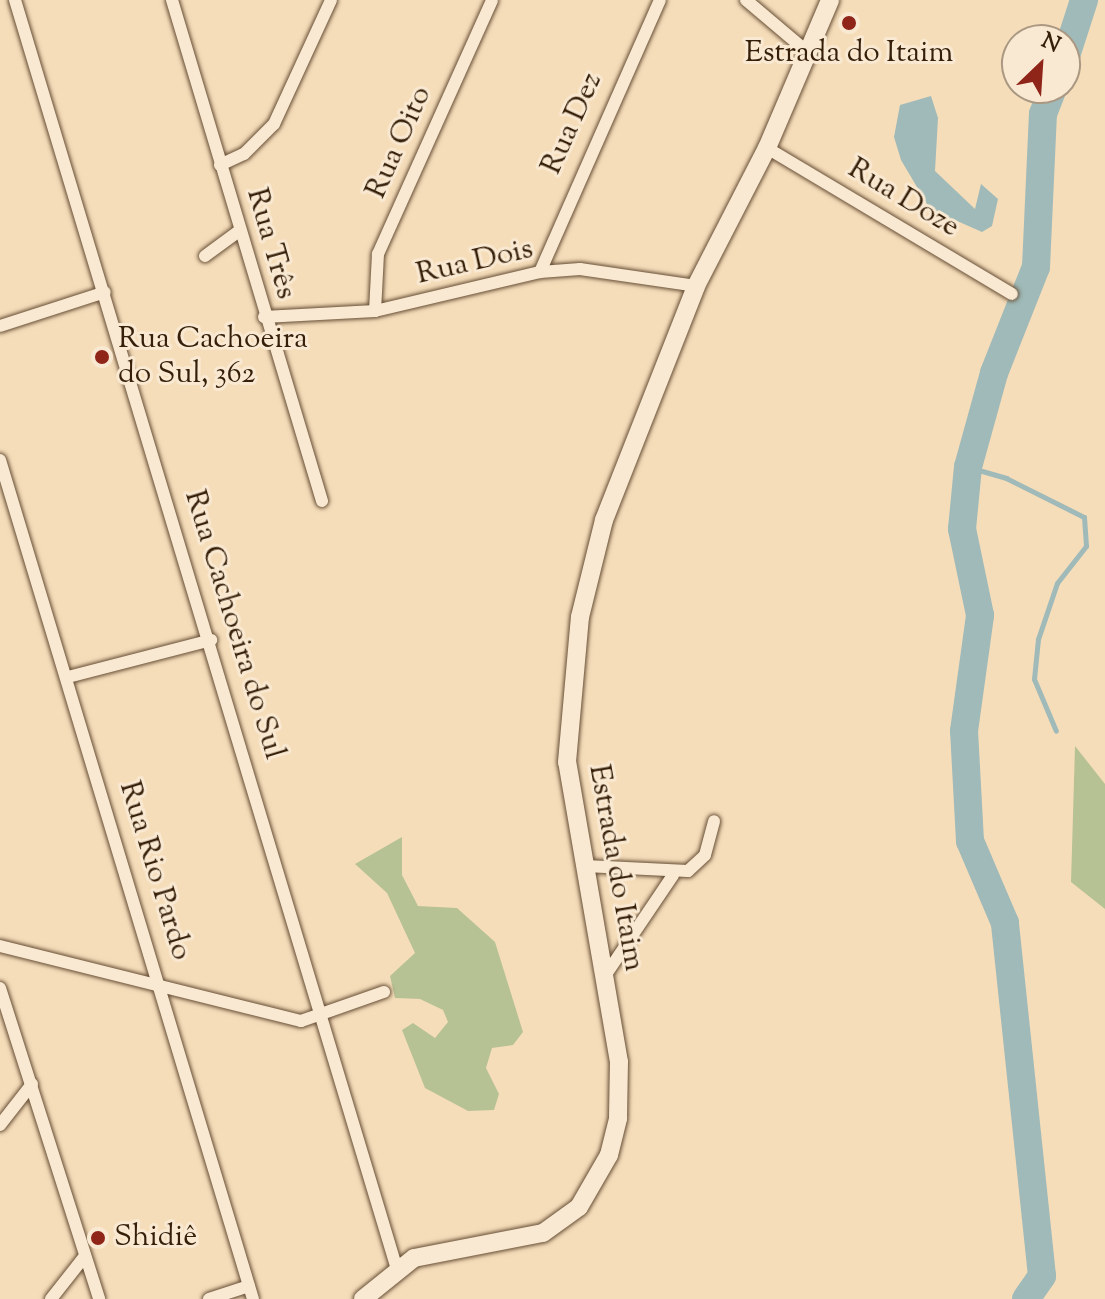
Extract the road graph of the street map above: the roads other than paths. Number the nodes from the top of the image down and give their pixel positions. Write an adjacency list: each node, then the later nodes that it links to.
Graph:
1 (15, 0): 15 (street, Rua Cachoeira do Sul)
2 (172, 0): 10 (street, Rua Três)
3 (331, 0): 10 (street)
4 (492, 0): 17 (street, Rua Oito)
5 (660, 0): 13 (street, Rua Dez)
6 (746, 0): 8 (street)
7 (830, 0): 8 (street, Estrada do Itaim)
8 (810, 54): 9 (street, Estrada do Itaim)
9 (767, 148): 14 (street, Estrada do Itaim); 16 (street, Rua Doze)
10 (220, 165): 11 (street, Rua Três)
11 (239, 231): 12 (street); 18 (street, Rua Três)
12 (205, 256)
13 (540, 272): 14 (street, Rua Dois); 17 (street, Rua Dois)
14 (696, 286): 25 (street, Estrada do Itaim)
15 (105, 292): 19 (street); 22 (street, Rua Cachoeira do Sul)
16 (1012, 294)
17 (375, 311): 18 (street, Rua Dois)
18 (264, 317): 21 (street, Rua Três)
19 (0, 326)
20 (0, 460): 23 (street, Rua Rio Pardo)
21 (322, 501)
22 (211, 640): 23 (street); 32 (street, Rua Cachoeira do Sul)
23 (68, 677): 30 (street, Rua Rio Pardo)
24 (714, 821): 26 (street)
25 (585, 866): 26 (street); 28 (street, Estrada do Itaim)
26 (673, 875): 28 (street)
27 (0, 946): 30 (street)
28 (605, 976): 36 (street, Estrada do Itaim)
29 (0, 988): 33 (street)
30 (162, 988): 32 (street); 37 (street, Rua Rio Pardo)
31 (384, 992): 32 (street)
32 (323, 1018): 36 (street, Rua Cachoeira do Sul)
33 (32, 1084): 34 (street); 35 (street)
34 (0, 1125)
35 (85, 1256): 38 (street); 39 (street)
36 (396, 1266): 42 (street, Estrada do Itaim)
37 (249, 1286): 40 (street); 41 (street, Rua Rio Pardo)
38 (51, 1299)
39 (99, 1299)
40 (209, 1299)
41 (253, 1299)
42 (363, 1299)

